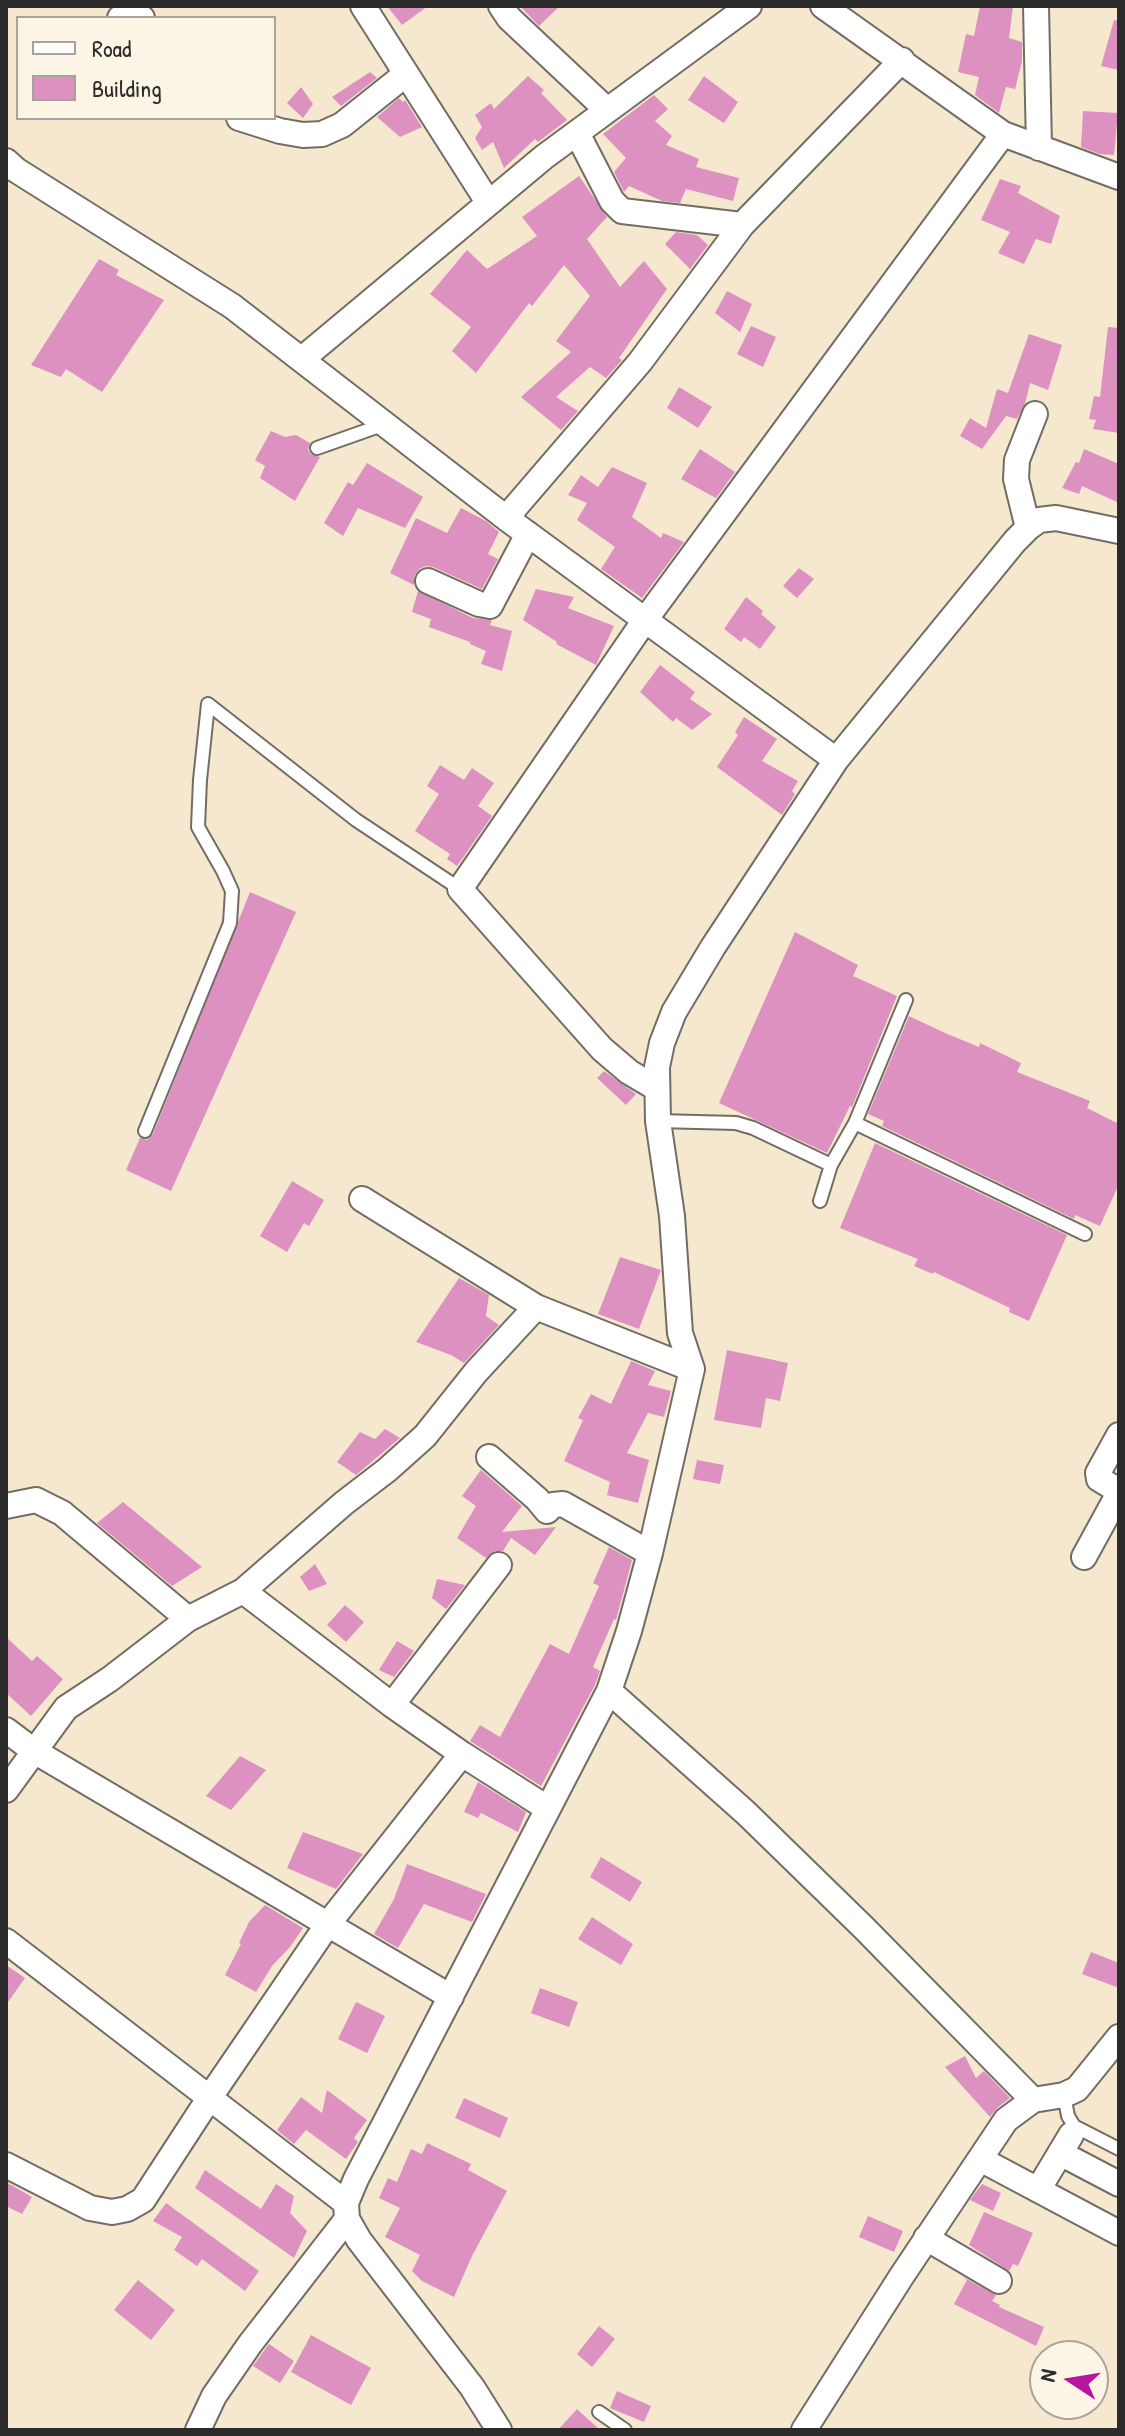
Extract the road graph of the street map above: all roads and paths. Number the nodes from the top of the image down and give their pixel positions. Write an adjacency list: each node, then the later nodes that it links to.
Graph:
1 (363, 6): 7 (street)
2 (501, 6): 8 (street)
3 (749, 6): 8 (street)
4 (823, 6): 6 (street)
5 (1036, 6): 12 (street)
6 (902, 60): 11 (street); 16 (street)
7 (406, 74): 9 (street); 15 (street)
8 (607, 110): 10 (street)
9 (245, 120)
10 (577, 133): 15 (street); 16 (street)
11 (1003, 134): 12 (street); 26 (street)
12 (1039, 148): 14 (street)
13 (6, 161): 17 (street)
14 (1119, 177)
15 (488, 202): 17 (street)
16 (742, 225): 21 (street)
17 (302, 359): 19 (street)
18 (1035, 414): 22 (street)
19 (385, 424): 20 (lane); 21 (street)
20 (317, 448)
21 (506, 518): 24 (street)
22 (1028, 528): 23 (street); 27 (street)
23 (1119, 531)
24 (528, 534): 25 (street); 26 (street)
25 (428, 581)
26 (645, 620): 27 (street); 28 (street)
27 (836, 760): 30 (street)
28 (460, 889): 30 (street); 33 (lane)
29 (906, 1000): 32 (lane)
30 (656, 1088): 31 (street)
31 (658, 1121): 34 (lane); 39 (street)
32 (855, 1123): 34 (lane); 37 (lane)
33 (145, 1131)
34 (831, 1165): 36 (lane)
35 (362, 1199): 38 (street)
36 (820, 1201)
37 (1085, 1234)
38 (536, 1307): 39 (street); 47 (street)
39 (692, 1369): 44 (street)
40 (1119, 1435): 42 (street)
41 (489, 1457): 44 (street)
42 (1119, 1492): 45 (street)
43 (6, 1506): 48 (street)
44 (650, 1553): 49 (street)
45 (1084, 1557)
46 (499, 1565): 50 (street)
47 (243, 1591): 48 (street); 50 (street)
48 (188, 1619): 52 (street)
49 (609, 1691): 55 (street); 62 (street)
50 (392, 1705): 53 (street)
51 (6, 1730): 52 (street)
52 (34, 1751): 54 (street); 56 (street)
53 (462, 1754): 55 (street); 56 (street)
54 (6, 1790)
55 (547, 1808): 58 (street)
56 (328, 1924): 58 (street); 61 (street)
57 (6, 1941): 61 (street)
58 (451, 1997): 68 (street)
59 (1119, 2037): 60 (street)
60 (1064, 2095): 62 (street); 63 (lane)
61 (210, 2097): 65 (street); 68 (street)
62 (1033, 2100): 64 (street)
63 (1119, 2149)
64 (980, 2159): 67 (street); 70 (street)
65 (6, 2165)
66 (1119, 2184): 67 (street)
67 (1038, 2190): 69 (street)
68 (347, 2211): 73 (street); 74 (street)
69 (1119, 2233)
70 (926, 2238): 71 (street); 76 (street)
71 (999, 2281)
72 (599, 2412): 75 (lane)
73 (198, 2430)
74 (499, 2430)
75 (625, 2430)
76 (804, 2430)

